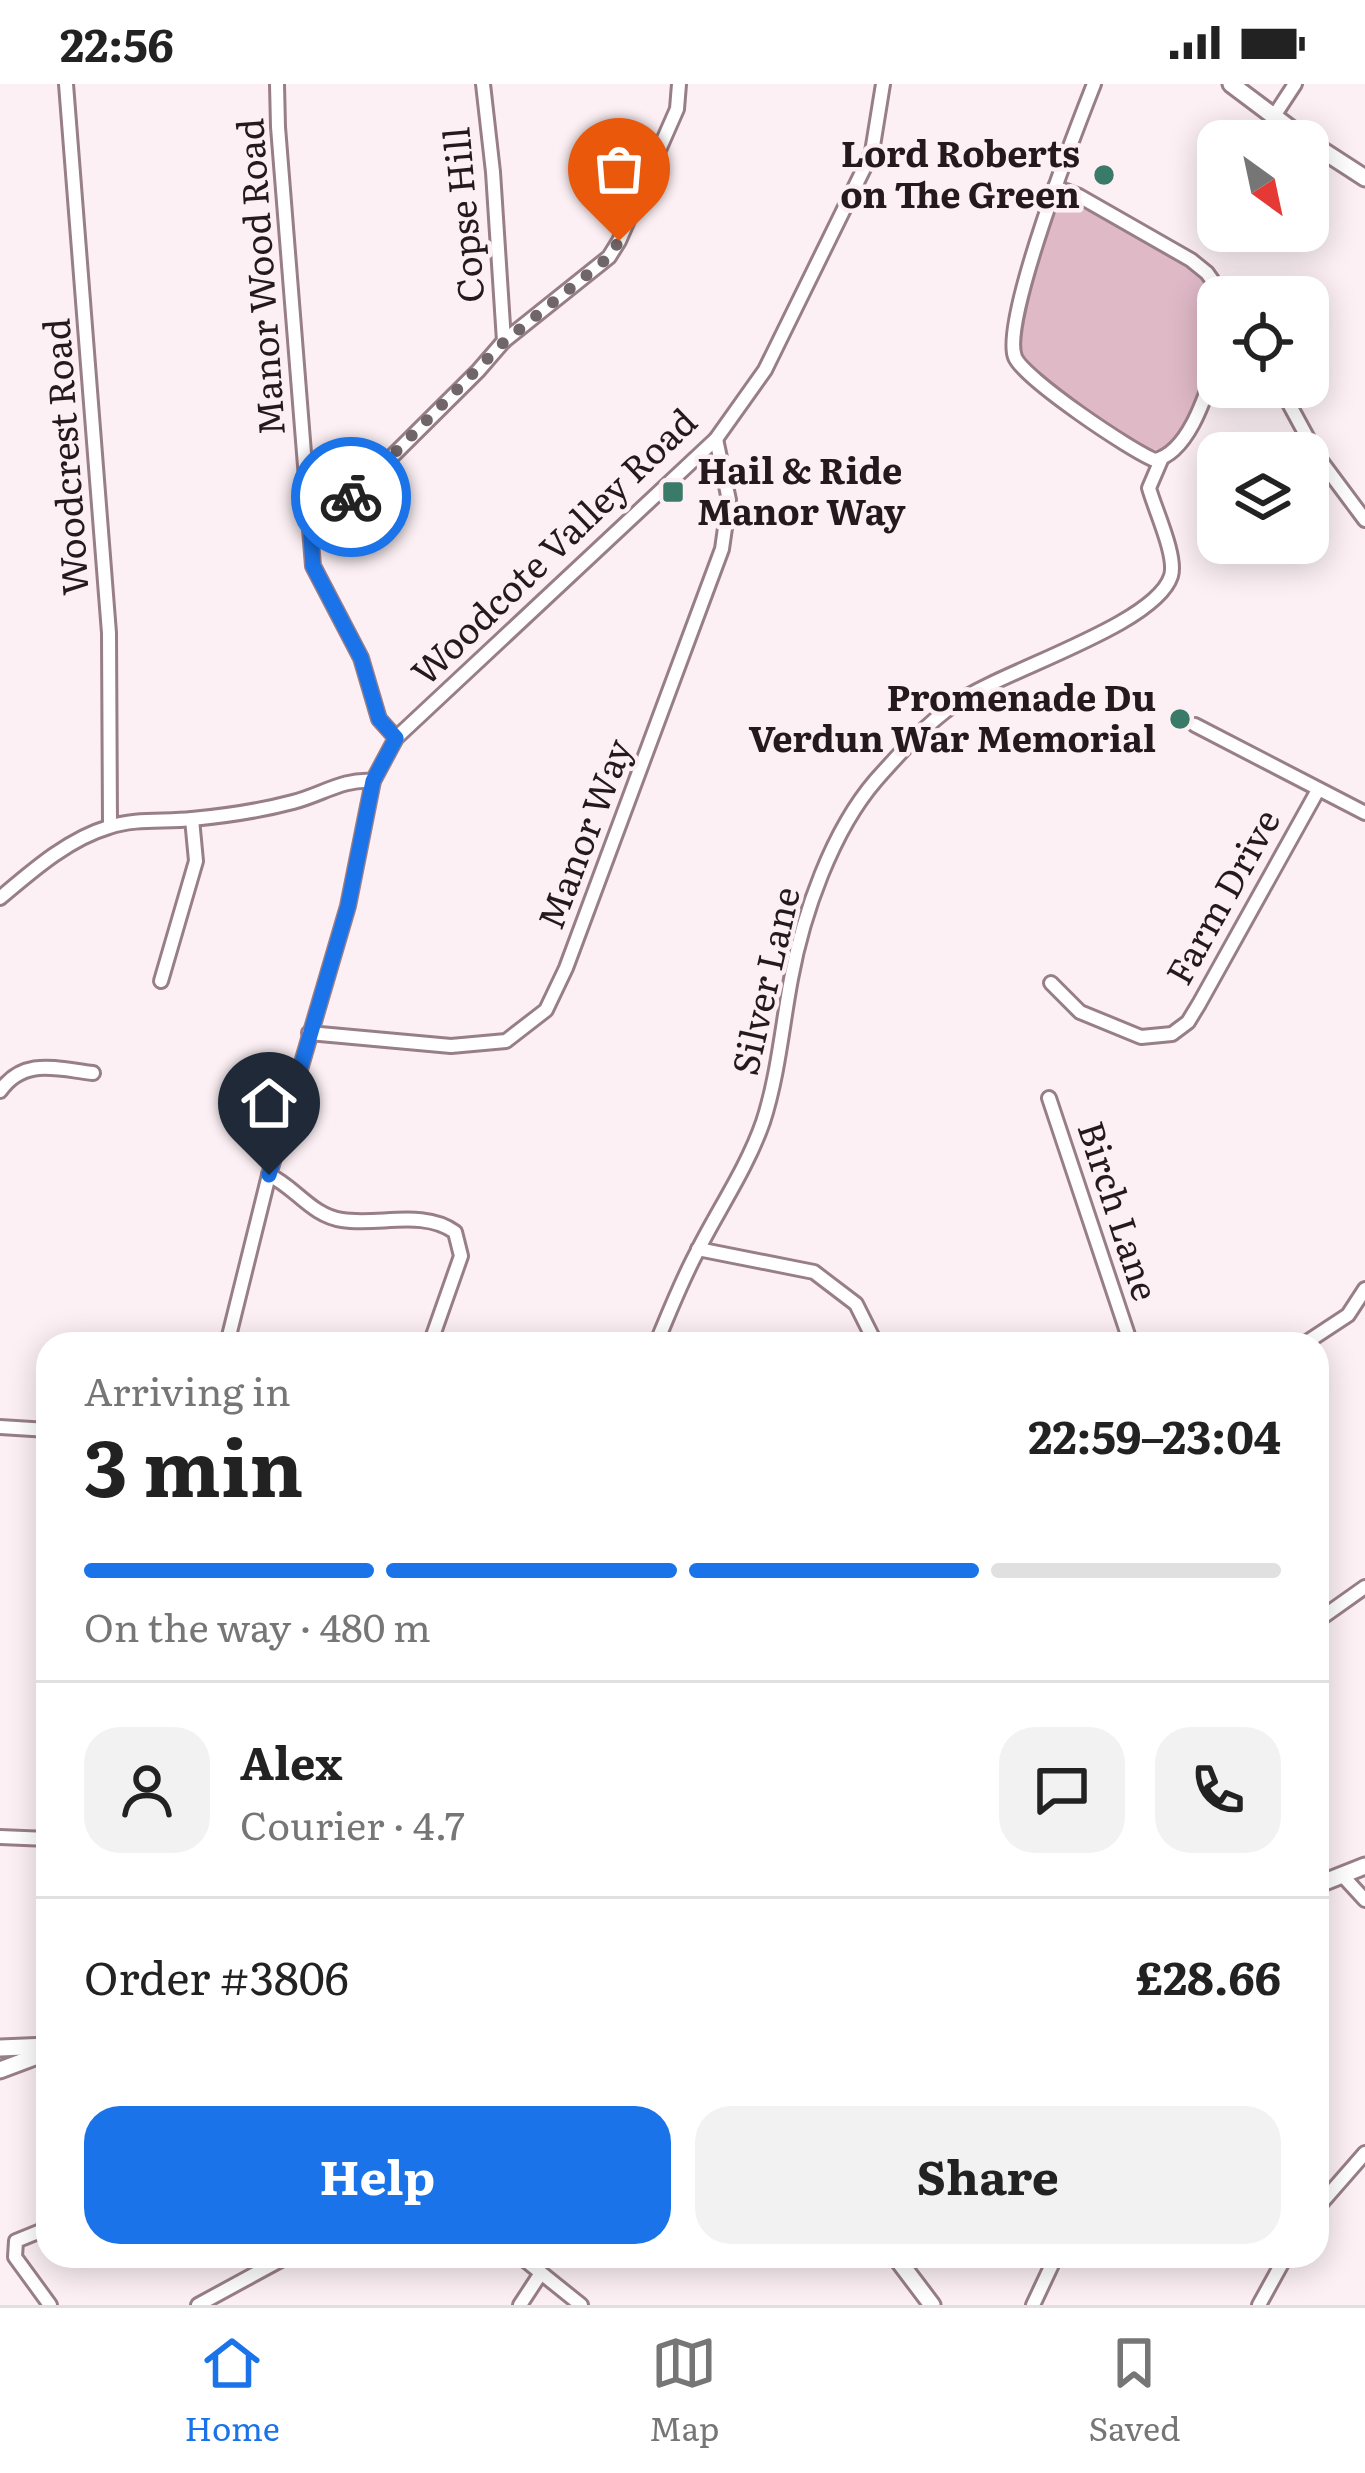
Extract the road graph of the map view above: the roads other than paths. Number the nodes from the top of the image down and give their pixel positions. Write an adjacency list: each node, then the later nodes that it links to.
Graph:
1 (66, 84): 28 (street, Woodcrest Road)
2 (277, 84): 21 (street, Manor Wood Road)
3 (483, 84): 15 (street, Copse Hill)
4 (680, 84): 15 (street)
5 (883, 84): 18 (street, Woodcote Valley Road)
6 (1094, 84): 13 (street)
7 (1231, 84): 9 (main road)
8 (1295, 84): 9 (street)
9 (1274, 116): 10 (main road)
10 (1279, 120)
11 (1329, 155): 12 (main road)
12 (1365, 178)
13 (1055, 187): 14 (street); 19 (street)
14 (1210, 276)
15 (505, 341): 21 (street)
16 (1198, 408): 19 (street)
17 (1291, 408): 20 (street)
18 (716, 439): 23 (street, Woodcote Valley Road); 32 (street, Manor Way)
19 (1161, 460): 37 (street, Silver Lane)
20 (1365, 520)
21 (311, 536): 23 (street, Manor Wood Road)
22 (1196, 724): 25 (street)
23 (396, 738): 24 (street, Woodcote Valley Road)
24 (373, 781): 27 (street); 32 (street, Woodcote Valley Road)
25 (1318, 790): 26 (street); 31 (street, Farm Drive)
26 (1365, 813)
27 (191, 819): 28 (street); 30 (street)
28 (110, 826): 29 (street)
29 (0, 898)
30 (161, 981)
31 (1051, 983)
32 (309, 1033): 36 (street, Woodcote Valley Road)
33 (93, 1073): 34 (street)
34 (0, 1091)
35 (1048, 1098): 43 (street, Birch Lane)
36 (269, 1175): 39 (street, Woodcote Valley Road); 40 (street)
37 (698, 1249): 41 (street, Silver Lane); 42 (street)
38 (1365, 1289): 44 (street)
39 (230, 1332)
40 (434, 1332)
41 (661, 1332)
42 (870, 1332)
43 (1127, 1332)
44 (1322, 1332)
45 (0, 1427): 46 (street)
46 (36, 1429)
47 (1365, 1587): 48 (street)
48 (1329, 1612)
49 (0, 1837): 50 (street)
50 (36, 1838)
51 (1365, 1866): 52 (main road)
52 (1342, 1875): 53 (main road); 54 (street)
53 (1329, 1881)
54 (1365, 1900)
55 (0, 2048): 56 (main road)
56 (36, 2049)
57 (36, 2054): 58 (main road)
58 (0, 2070)
59 (1365, 2153): 60 (street)
60 (1329, 2194)
61 (36, 2233): 68 (street)
62 (266, 2268): 69 (street)
63 (536, 2268): 67 (street)
64 (904, 2268): 72 (main road)
65 (1050, 2268): 73 (street)
66 (1279, 2268): 74 (street)
67 (542, 2272): 70 (street); 71 (street)
68 (50, 2305)
69 (198, 2305)
70 (520, 2305)
71 (581, 2305)
72 (932, 2305)
73 (1033, 2305)
74 (1258, 2305)

